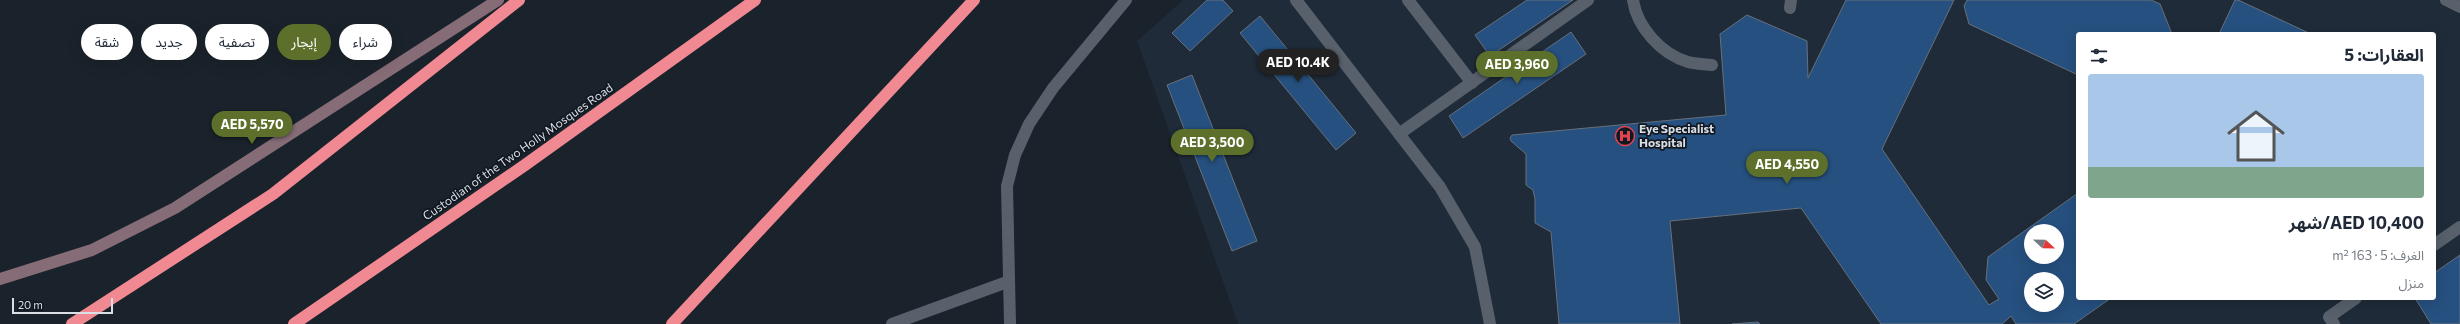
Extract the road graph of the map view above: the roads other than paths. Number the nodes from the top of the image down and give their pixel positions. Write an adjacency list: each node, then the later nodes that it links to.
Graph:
1 (498, 0): 17 (main road)
2 (518, 0): 20 (highway)
3 (755, 0): 21 (highway, Custodian of the Two Holly Mosques Road)
4 (974, 0): 22 (highway)
5 (1126, 0): 18 (lane)
6 (1296, 0): 14 (lane)
7 (1408, 0): 13 (lane)
8 (1588, 0): 13 (lane)
9 (1633, 0): 12 (lane)
10 (2446, 0): 11 (lane)
11 (2460, 7)
12 (1712, 66)
13 (1472, 83): 14 (lane)
14 (1400, 134): 25 (lane)
15 (2460, 227): 16 (lane)
16 (2436, 244)
17 (0, 279)
18 (1008, 282): 23 (lane); 24 (lane)
19 (2353, 300): 26 (lane)
20 (72, 324)
21 (294, 324)
22 (672, 324)
23 (892, 324)
24 (1010, 324)
25 (1490, 324)
26 (2334, 324)

